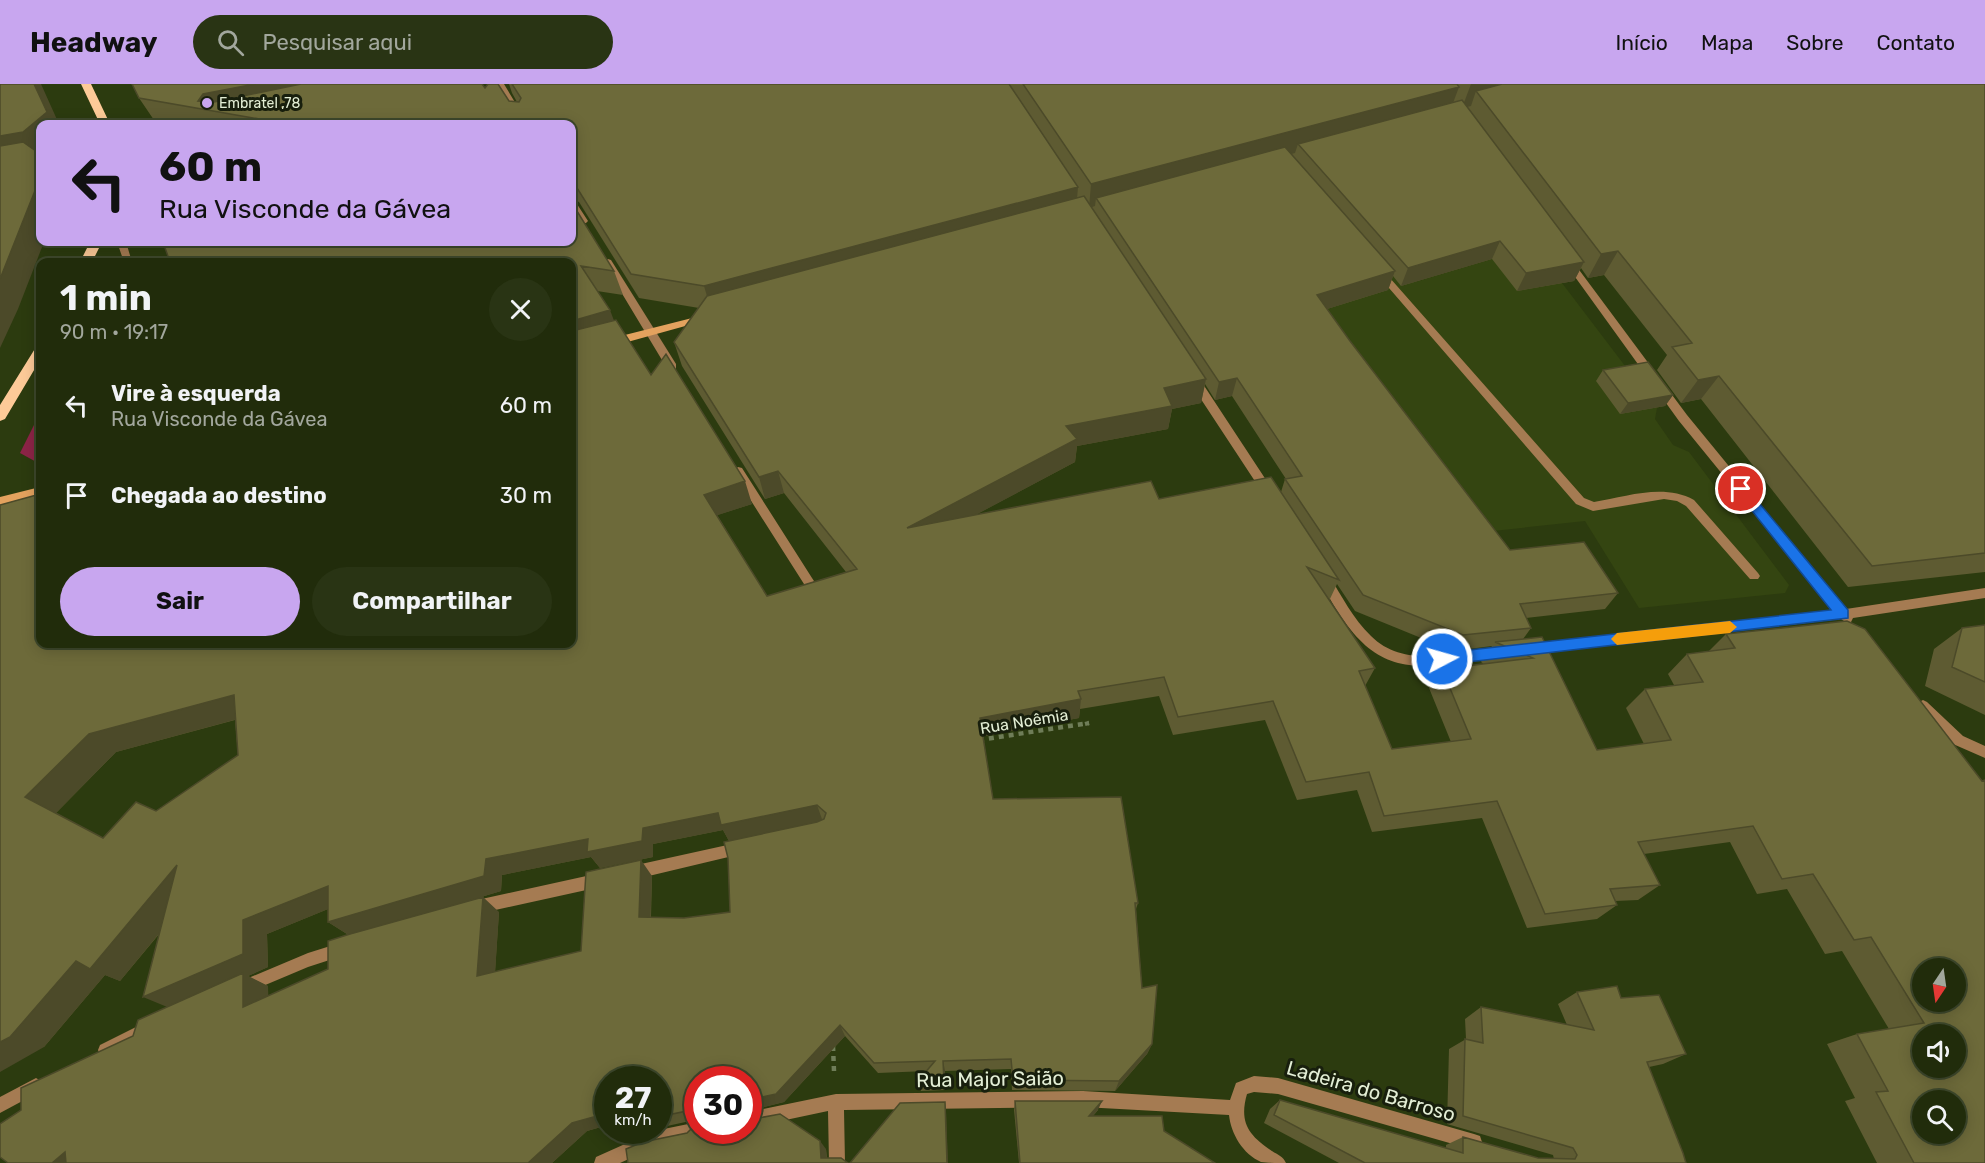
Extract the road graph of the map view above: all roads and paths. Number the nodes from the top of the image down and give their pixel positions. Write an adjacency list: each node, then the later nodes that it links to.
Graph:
1 (86, 84): 3 (main road)
2 (500, 84): 4 (street)
3 (103, 120)
4 (522, 120)
5 (576, 209): 6 (street)
6 (590, 232)
7 (602, 252): 11 (street)
8 (1564, 256): 25 (street)
9 (1371, 261): 22 (street)
10 (719, 314): 11 (street)
11 (650, 332): 12 (street); 15 (street)
12 (605, 344)
13 (36, 357): 16 (main road)
14 (1190, 374): 20 (street)
15 (682, 382)
16 (0, 416)
17 (732, 462): 23 (street)
18 (36, 492): 19 (street)
19 (0, 501)
20 (1275, 503)
21 (1320, 572): 25 (street)
22 (1754, 576)
23 (808, 581)
24 (1985, 593): 25 (street)
25 (1843, 614): 26 (street)
26 (1858, 631)
27 (1916, 698): 30 (street)
28 (1089, 723): 29 (path, Rua Noêmia)
29 (972, 741)
30 (1985, 752)
31 (752, 846): 32 (street)
32 (462, 912)
33 (352, 946): 34 (street)
34 (232, 992)
35 (157, 1024): 37 (street)
36 (833, 1043): 39 (path)
37 (94, 1056)
38 (52, 1078): 40 (street)
39 (836, 1102): 41 (street, Rua Major Saião); 42 (street, Rua Major Saião); 46 (street)
40 (0, 1105)
41 (1234, 1108): 44 (street, Ladeira do Barroso); 47 (street)
42 (762, 1117)
43 (684, 1133): 45 (street)
44 (1491, 1147)
45 (602, 1163)
46 (837, 1163)
47 (1278, 1163)

